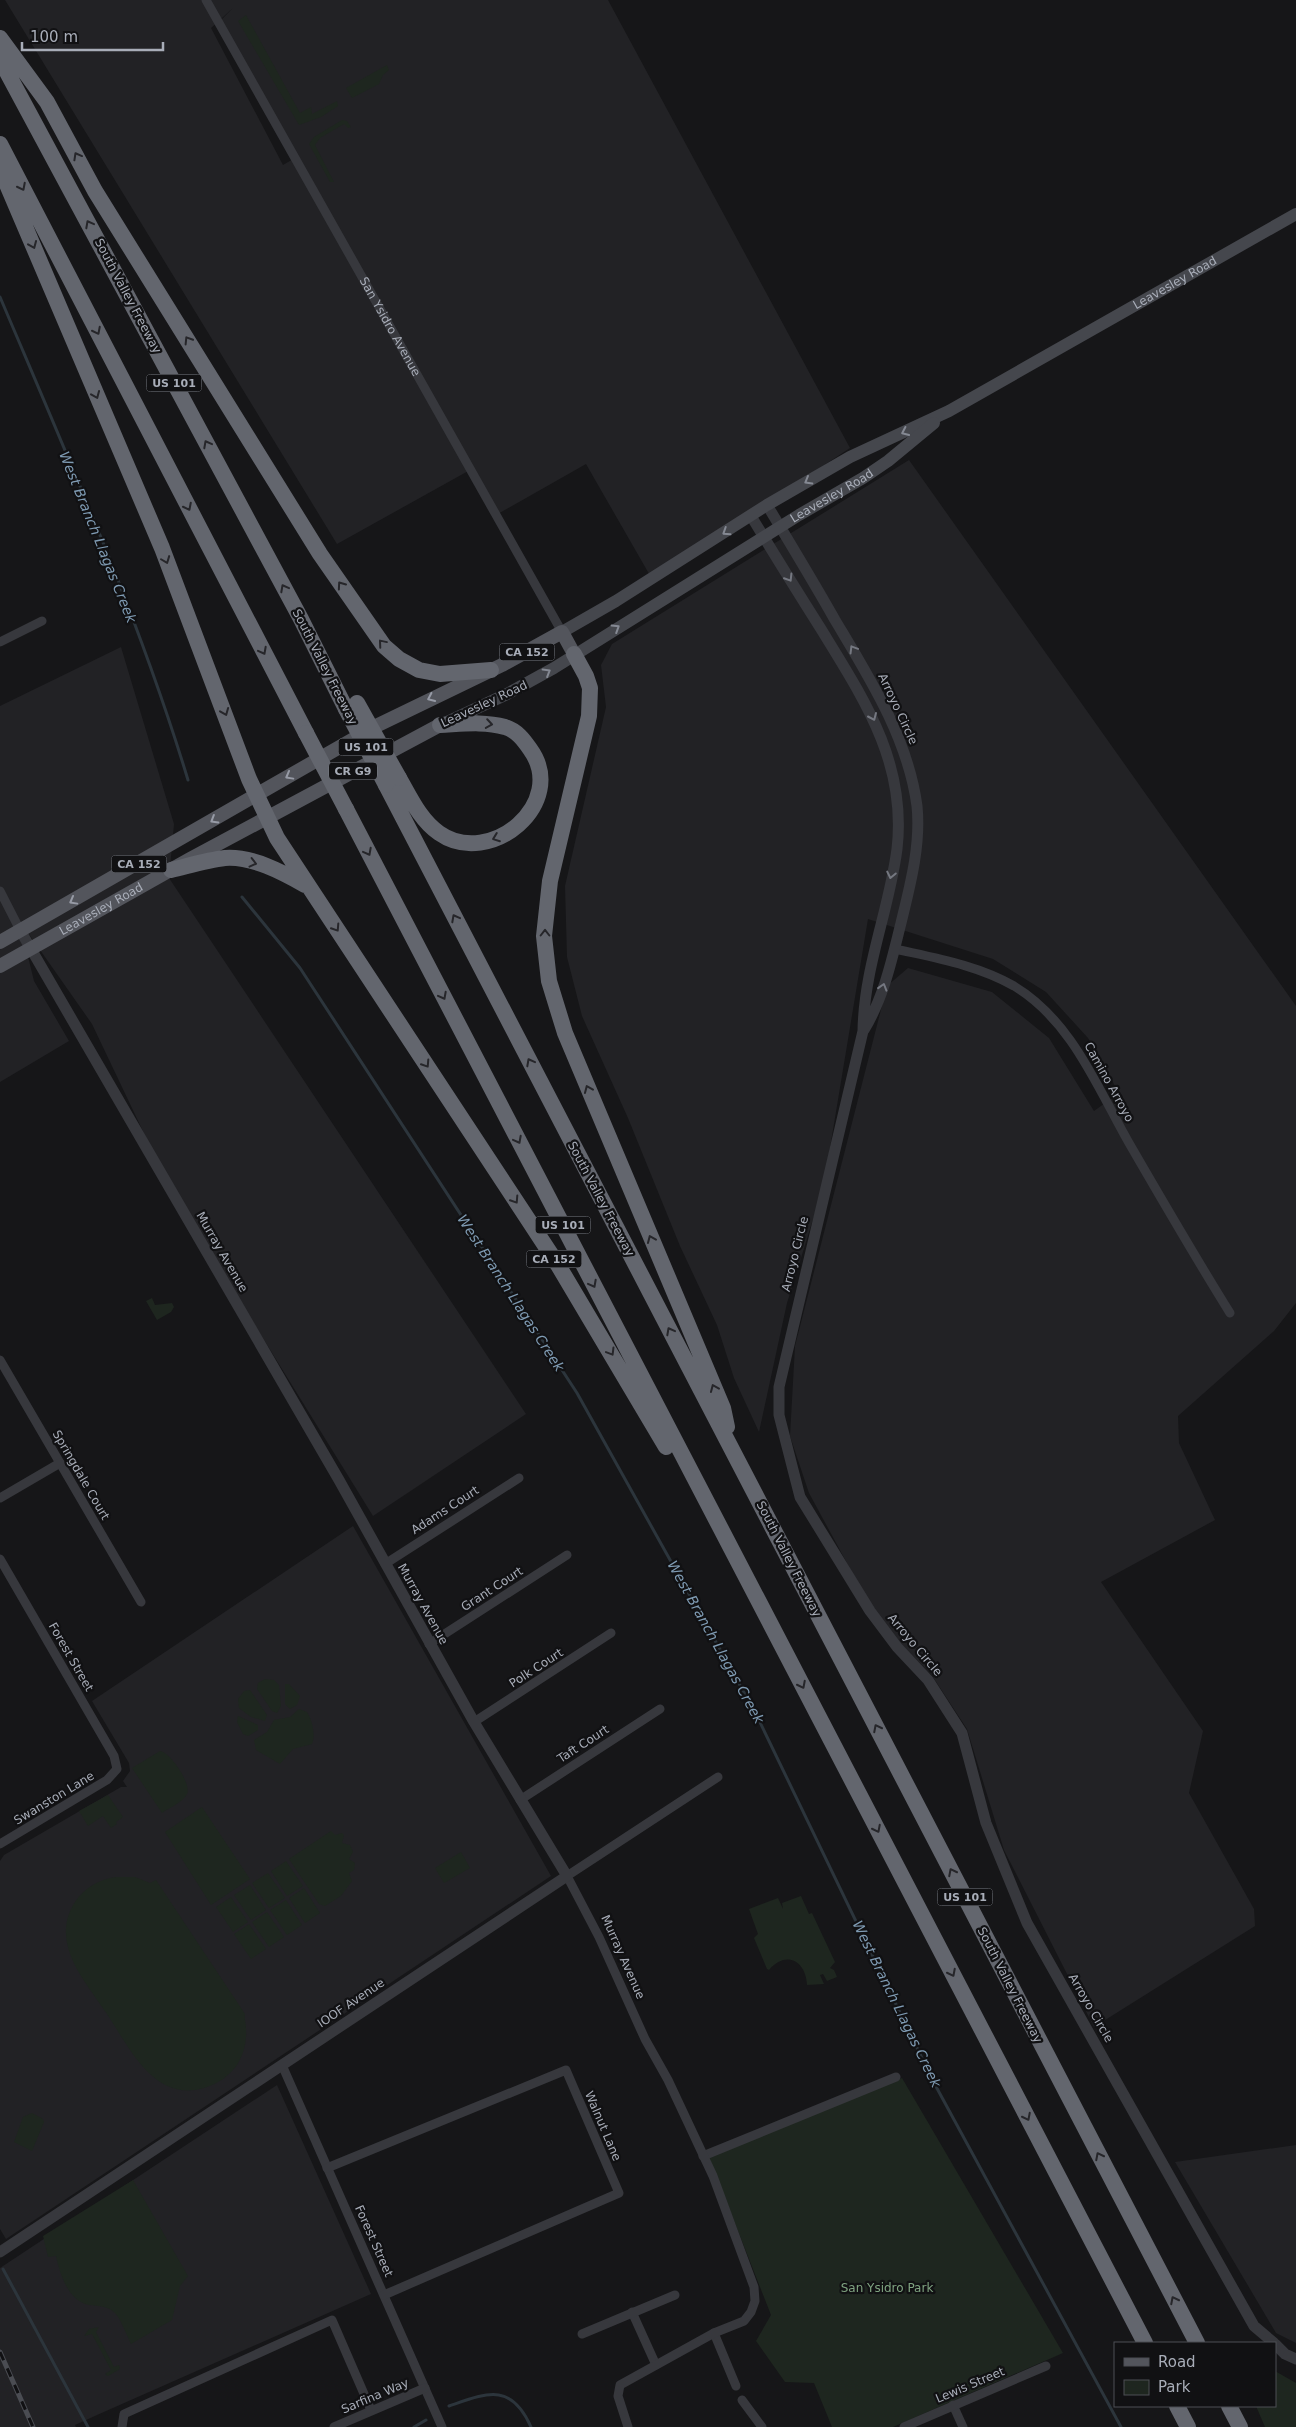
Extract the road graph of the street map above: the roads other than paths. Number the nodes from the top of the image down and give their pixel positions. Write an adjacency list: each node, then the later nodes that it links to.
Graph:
1 (206, 0): 13 (street, San Ysidro Avenue)
2 (0, 38): 16 (highway, one-way to 2)
3 (0, 59): 18 (highway, South Valley Freeway / US 101, one-way to 3, bridge)
4 (0, 144): 41 (highway, US 101, one-way to 41, bridge)
5 (0, 168): 19 (highway, one-way to 19)
6 (1296, 214): 7 (main road, Leavesley Road / CR G9)
7 (949, 411): 8 (main road, Leavesley Road / CR G9, one-way to 8); 10 (main road, Leavesley Road / CR G9)
8 (767, 505): 9 (main road, Leavesley Road / CR G9); 10 (street, Arroyo Circle)
9 (750, 516): 11 (street, Arroyo Circle); 13 (main road, Leavesley Road / CR G9, one-way to 13)
10 (780, 526): 11 (main road, Leavesley Road / CR G9); 27 (street, Arroyo Circle, one-way to 10)
11 (764, 537): 15 (main road, Leavesley Road / CR G9, one-way to 11); 29 (street, Arroyo Circle, one-way to 29)
12 (42, 621): 14 (street)
13 (562, 632): 15 (main road, San Ysidro Avenue / CA 152); 16 (main road, Leavesley Road / CA 152)
14 (0, 642)
15 (574, 654): 17 (main road, Leavesley Road / CR G9, one-way to 15); 32 (highway, one-way to 15)
16 (491, 670): 19 (main road, Leavesley Road / CA 152, one-way to 19)
17 (440, 725): 18 (highway, one-way to 18); 20 (main road, Leavesley Road / CR G9)
18 (392, 782): 32 (highway, South Valley Freeway / US 101, one-way to 18)
19 (256, 795): 20 (highway); 24 (main road, Leavesley Road / CA 152, one-way to 24)
20 (267, 819): 21 (main road, Leavesley Road / CR G9); 22 (highway)
21 (171, 870): 22 (highway, CA 152, one-way to 22); 26 (main road, Leavesley Road / CA 152)
22 (310, 888): 41 (highway, CA 152, one-way to 41)
23 (0, 890): 24 (street, Murray Avenue)
24 (20, 930): 25 (main road, Leavesley Road / CA 152); 26 (street, Murray Avenue)
25 (0, 942)
26 (31, 949): 28 (main road, Leavesley Road / CA 152); 38 (street, Murray Avenue)
27 (895, 949): 29 (street, Arroyo Circle, one-way to 27); 30 (street, Camino Arroyo)
28 (0, 966)
29 (863, 1031): 62 (street, Arroyo Circle)
30 (1230, 1313)
31 (0, 1360): 33 (street, Springdale Court)
32 (733, 1452): 61 (highway, South Valley Freeway / US 101, one-way to 32)
33 (60, 1464): 35 (street); 39 (street, Springdale Court)
34 (519, 1478): 38 (street, Adams Court)
35 (0, 1498)
36 (567, 1555): 42 (street, Grant Court)
37 (0, 1559): 45 (street, Forest Street)
38 (385, 1564): 42 (street, Murray Avenue)
39 (141, 1602)
40 (611, 1633): 44 (street, Polk Court)
41 (780, 1642): 60 (highway, US 101, one-way to 60)
42 (429, 1644): 44 (street, Murray Avenue)
43 (660, 1709): 47 (street, Taft Court)
44 (474, 1722): 47 (street, Murray Avenue)
45 (117, 1769): 48 (street, Swanston Lane)
46 (718, 1777): 49 (street, IOOF Avenue)
47 (520, 1800): 49 (street, Murray Avenue)
48 (0, 1844)
49 (567, 1876): 50 (street, IOOF Avenue); 52 (street, Murray Avenue)
50 (282, 2065): 53 (street, Forest Street); 54 (street, IOOF Avenue)
51 (896, 2077): 52 (street)
52 (703, 2156): 58 (street, Murray Avenue)
53 (327, 2168): 55 (street, Forest Street); 55 (street, Walnut Lane)
54 (0, 2252)
55 (384, 2295): 68 (street, Forest Street)
56 (674, 2295): 57 (street)
57 (632, 2312): 59 (street); 65 (street)
58 (714, 2332): 65 (street, Murray Avenue); 67 (street)
59 (582, 2334)
60 (1144, 2342)
61 (1196, 2342)
62 (1272, 2342)
63 (1276, 2346): 64 (street, Arroyo Circle)
64 (1296, 2359)
65 (656, 2365): 77 (street, Murray Avenue)
66 (1046, 2366): 70 (street, Lewis Street)
67 (736, 2386)
68 (425, 2388): 73 (street, Sarfina Way); 76 (street, Forest Street)
69 (742, 2400): 78 (street)
70 (953, 2405): 79 (street, Lewis Street); 80 (street)
71 (1178, 2407): 81 (highway)
72 (1230, 2407): 82 (highway)
73 (371, 2410): 74 (street); 75 (street, Sarfina Way)
74 (122, 2427)
75 (334, 2427)
76 (442, 2427)
77 (628, 2427)
78 (762, 2427)
79 (904, 2427)
80 (963, 2427)
81 (1188, 2427)
82 (1240, 2427)

